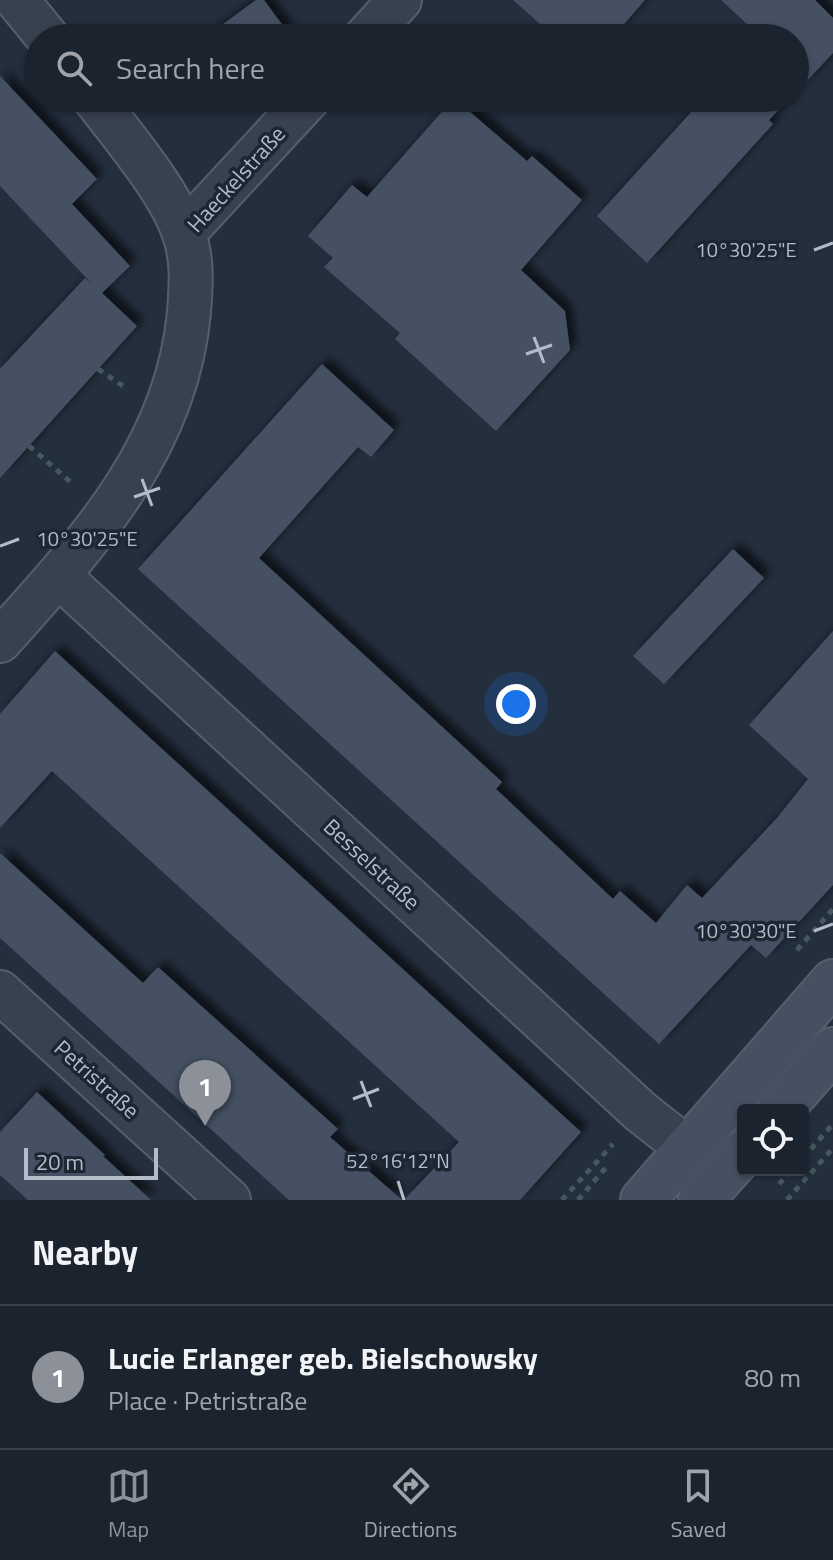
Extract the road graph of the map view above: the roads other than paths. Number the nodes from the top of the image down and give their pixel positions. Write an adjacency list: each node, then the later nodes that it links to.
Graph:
1 (17, 0): 3 (street)
2 (400, 0): 4 (street)
3 (37, 24)
4 (378, 24)
5 (104, 112): 7 (street)
6 (296, 112): 7 (street, Haeckelstraße)
7 (184, 233): 8 (street, Haeckelstraße)
8 (59, 576): 9 (street, Haeckelstraße); 14 (street, Besselstraße)
9 (0, 641)
10 (833, 982): 14 (main road)
11 (0, 992): 16 (street, Petristraße)
12 (833, 1050): 13 (main road)
13 (785, 1104)
14 (688, 1149): 17 (main road)
15 (737, 1160): 18 (main road)
16 (229, 1200)
17 (643, 1200)
18 (701, 1200)

